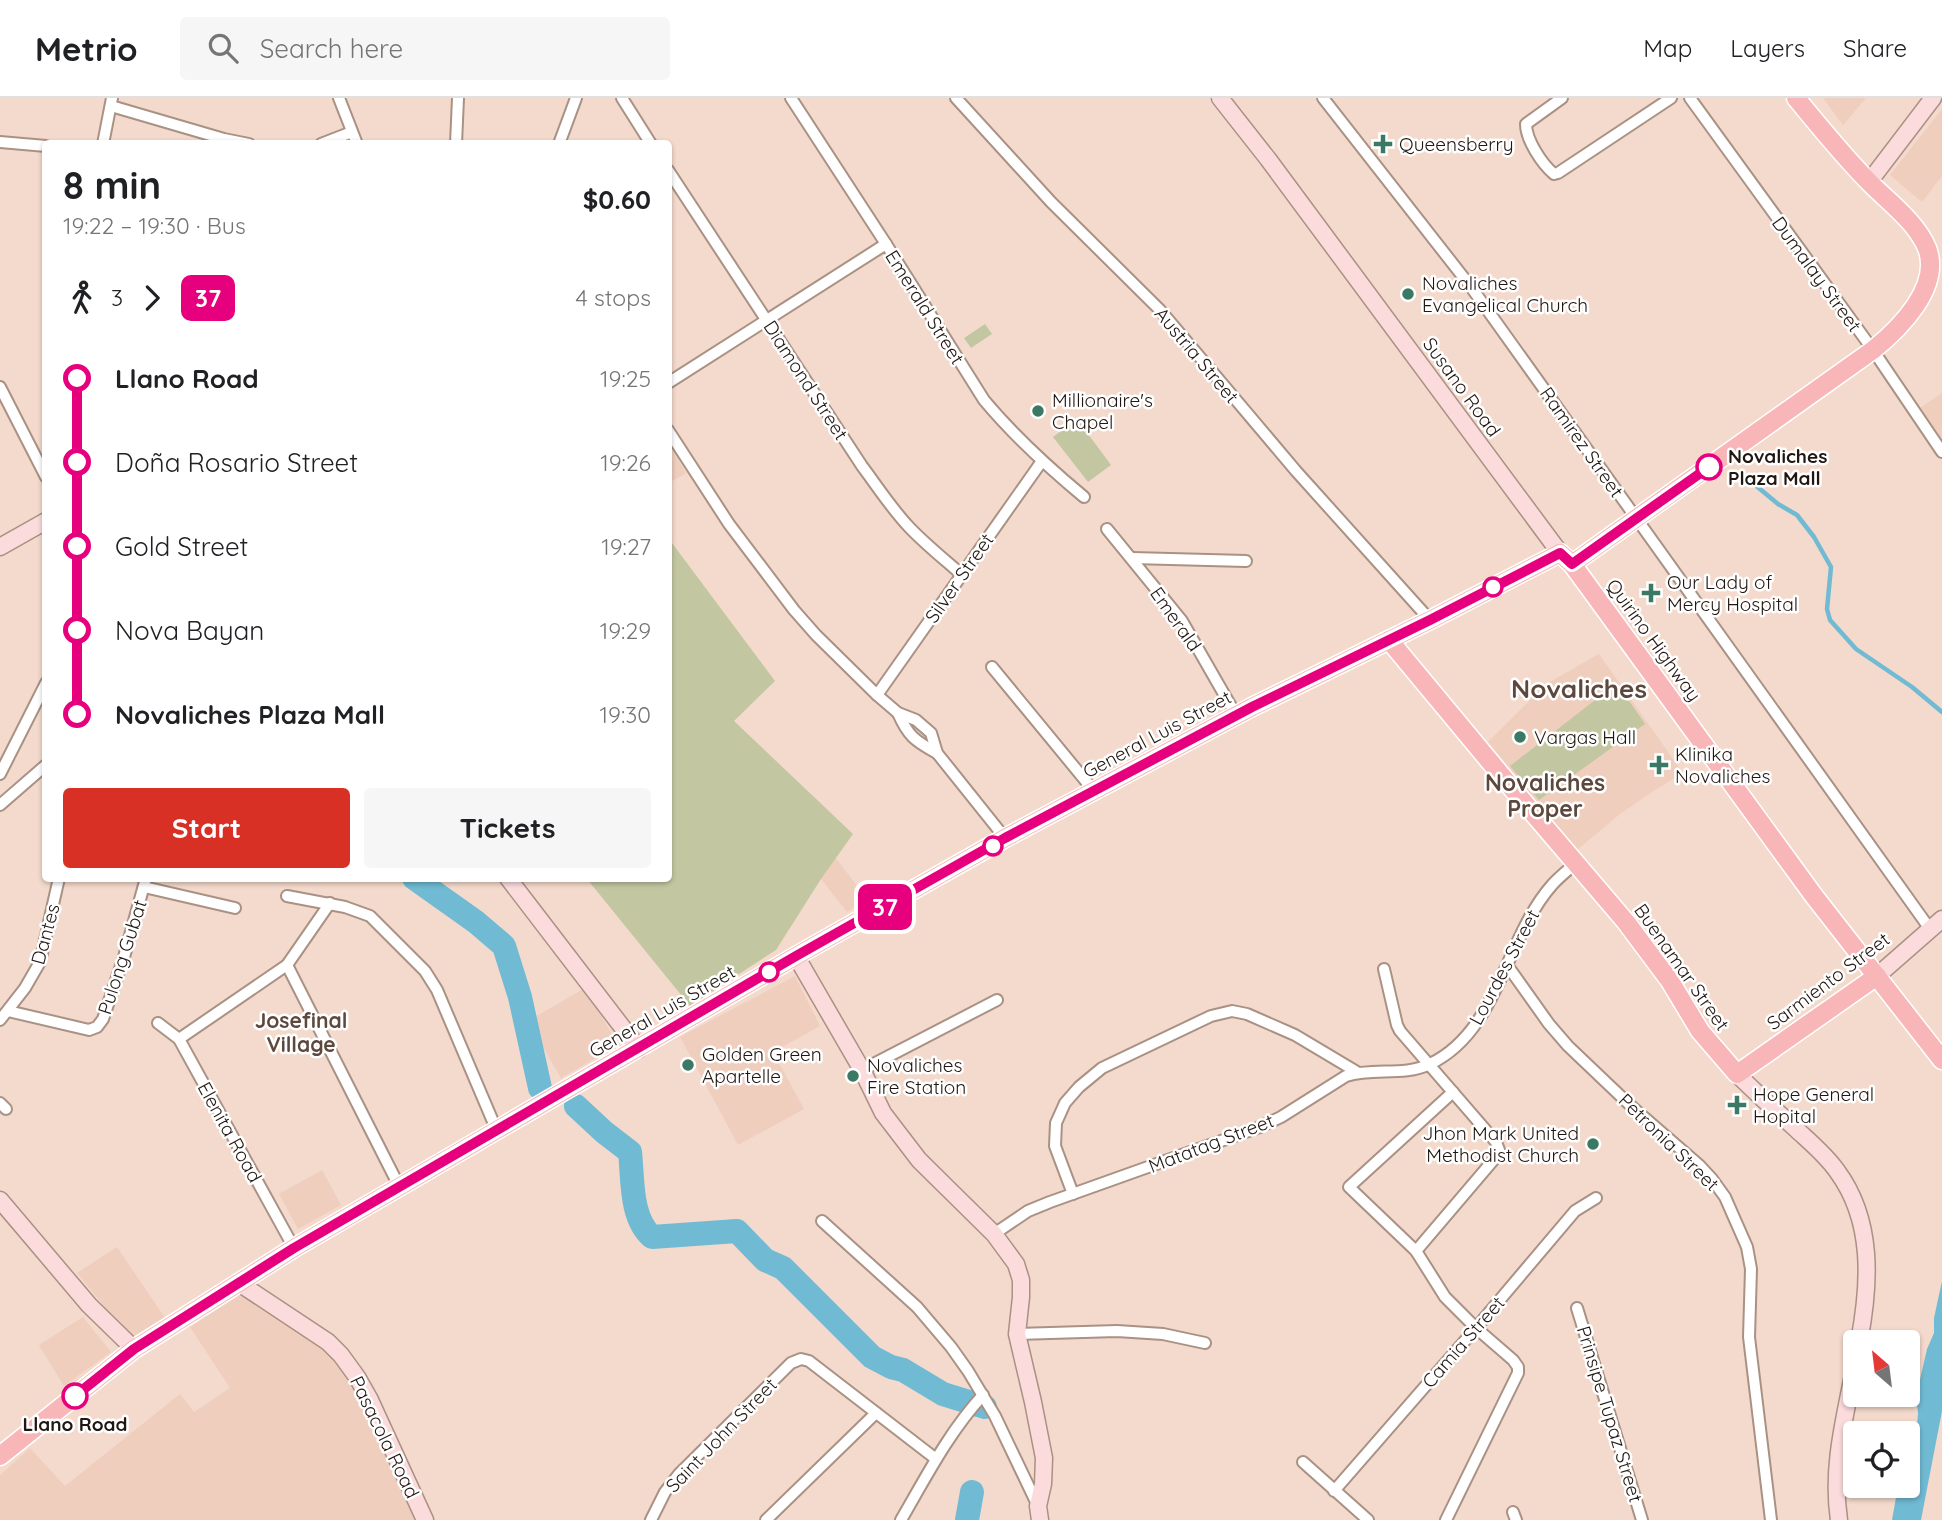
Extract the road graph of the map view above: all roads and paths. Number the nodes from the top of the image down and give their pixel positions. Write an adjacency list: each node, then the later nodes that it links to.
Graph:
1 (339, 98): 15 (street)
2 (458, 98): 20 (street)
3 (576, 98): 21 (street)
4 (622, 98): 22 (street)
5 (790, 98): 27 (street, Emerald Street)
6 (956, 98): 46 (street, Austria Street)
7 (1220, 98): 43 (street, Susano Road)
8 (1323, 98): 38 (street, Ramirez Street)
9 (1562, 98): 10 (street)
10 (1671, 98)
11 (1690, 98): 30 (street, Dumalay Street)
12 (1796, 98): 26 (main road)
13 (1933, 98): 26 (street)
14 (111, 102): 16 (street); 17 (street)
15 (352, 132): 18 (street); 19 (street)
16 (104, 140)
17 (229, 140)
18 (331, 140)
19 (355, 140)
20 (456, 140)
21 (560, 140)
22 (648, 140)
23 (0, 142): 24 (street)
24 (42, 146)
25 (672, 176): 29 (street, Diamond Street)
26 (1869, 182): 28 (main road)
27 (886, 244): 29 (street); 35 (street, Emerald Street)
28 (1936, 259): 30 (main road)
29 (767, 320): 31 (street); 45 (street, Diamond Street)
30 (1872, 350): 34 (street, Dumalay Street); 38 (main road)
31 (672, 380)
32 (0, 387): 36 (street)
33 (672, 436): 50 (street)
34 (1942, 452)
35 (1042, 461): 37 (street, Emerald Street); 45 (street, Silver Street)
36 (42, 469)
37 (1084, 497)
38 (1636, 518): 43 (main road); 64 (street, Ramirez Street)
39 (42, 523): 41 (street)
40 (1107, 529): 42 (street, Emerald)
41 (0, 547)
42 (1132, 558): 44 (street); 51 (street, Emerald)
43 (1566, 559): 46 (main road, General Luis Street); 69 (main road, Quirino Highway)
44 (1246, 561)
45 (962, 575): 50 (street, Silver Street)
46 (1430, 620): 47 (main road, General Luis Street)
47 (1389, 640): 51 (main road, General Luis Street); 57 (main road, Buenamar Street)
48 (992, 667): 54 (street)
49 (42, 691): 53 (street)
50 (877, 695): 56 (street)
51 (1236, 716): 54 (main road, General Luis Street)
52 (42, 768): 55 (street)
53 (0, 774)
54 (1094, 791): 56 (main road, General Luis Street)
55 (0, 805)
56 (1005, 838): 65 (main road, General Luis Street)
57 (1576, 863): 67 (street, Lourdes Street); 80 (main road, Buenamar Street)
58 (58, 882): 71 (street, Dantes)
59 (512, 882): 75 (street)
60 (145, 883): 63 (street); 71 (street, Pulong Gubat)
61 (287, 896): 62 (street)
62 (330, 903): 66 (street); 82 (street)
63 (235, 908)
64 (1936, 924): 69 (street, Sarmiento Street)
65 (796, 956): 75 (main road, General Luis Street); 78 (street)
66 (287, 965): 74 (street); 83 (street)
67 (1507, 965): 77 (street, Lourdes Street); 113 (street, Petronia Street)
68 (1384, 969): 77 (street)
69 (1877, 976): 76 (main road, Quirino Highway); 80 (main road, Sarmiento Street)
70 (997, 1000): 78 (street)
71 (8, 1011): 72 (street, Dantes)
72 (0, 1020)
73 (158, 1023): 74 (street, Elenita Road)
74 (179, 1038): 89 (street, Elenita Road)
75 (639, 1049): 82 (main road, General Luis Street)
76 (1942, 1060)
77 (1429, 1065): 79 (street, Matatag Street); 81 (street)
78 (862, 1070): 88 (street)
79 (1357, 1072): 84 (street, Matatag Street); 84 (street)
80 (1737, 1074): 94 (street, Buenamar Street)
81 (1453, 1093): 90 (street); 90 (street)
82 (497, 1131): 83 (main road, General Luis Street)
83 (400, 1188): 89 (main road, General Luis Street)
84 (1073, 1194): 88 (street, Matatag Street)
85 (1596, 1198): 93 (street, Camia Street)
86 (0, 1200): 97 (street)
87 (822, 1221): 98 (street)
88 (993, 1234): 95 (street)
89 (294, 1248): 91 (main road, General Luis Street)
90 (1416, 1251): 93 (street)
91 (239, 1283): 97 (main road, General Luis Street); 106 (street, Pasacola Road)
92 (1577, 1308): 112 (street, Prinsipe Tupaz Street)
93 (1476, 1328): 104 (street, Camia Street); 111 (street)
94 (1861, 1330)
95 (1017, 1334): 96 (street); 105 (street)
96 (1205, 1343)
97 (134, 1349): 101 (main road, General Luis Street)
98 (984, 1395): 102 (street); 105 (street)
99 (1847, 1407): 114 (street)
100 (876, 1413): 102 (street); 107 (street, Saint John Street); 108 (street)
101 (0, 1456)
102 (936, 1459): 109 (street)
103 (1303, 1462): 104 (street)
104 (1334, 1490): 110 (street)
105 (1039, 1513)
106 (425, 1520)
107 (651, 1520)
108 (766, 1520)
109 (901, 1520)
110 (1368, 1520)
111 (1446, 1520)
112 (1642, 1520)
113 (1771, 1520)
114 (1839, 1520)

